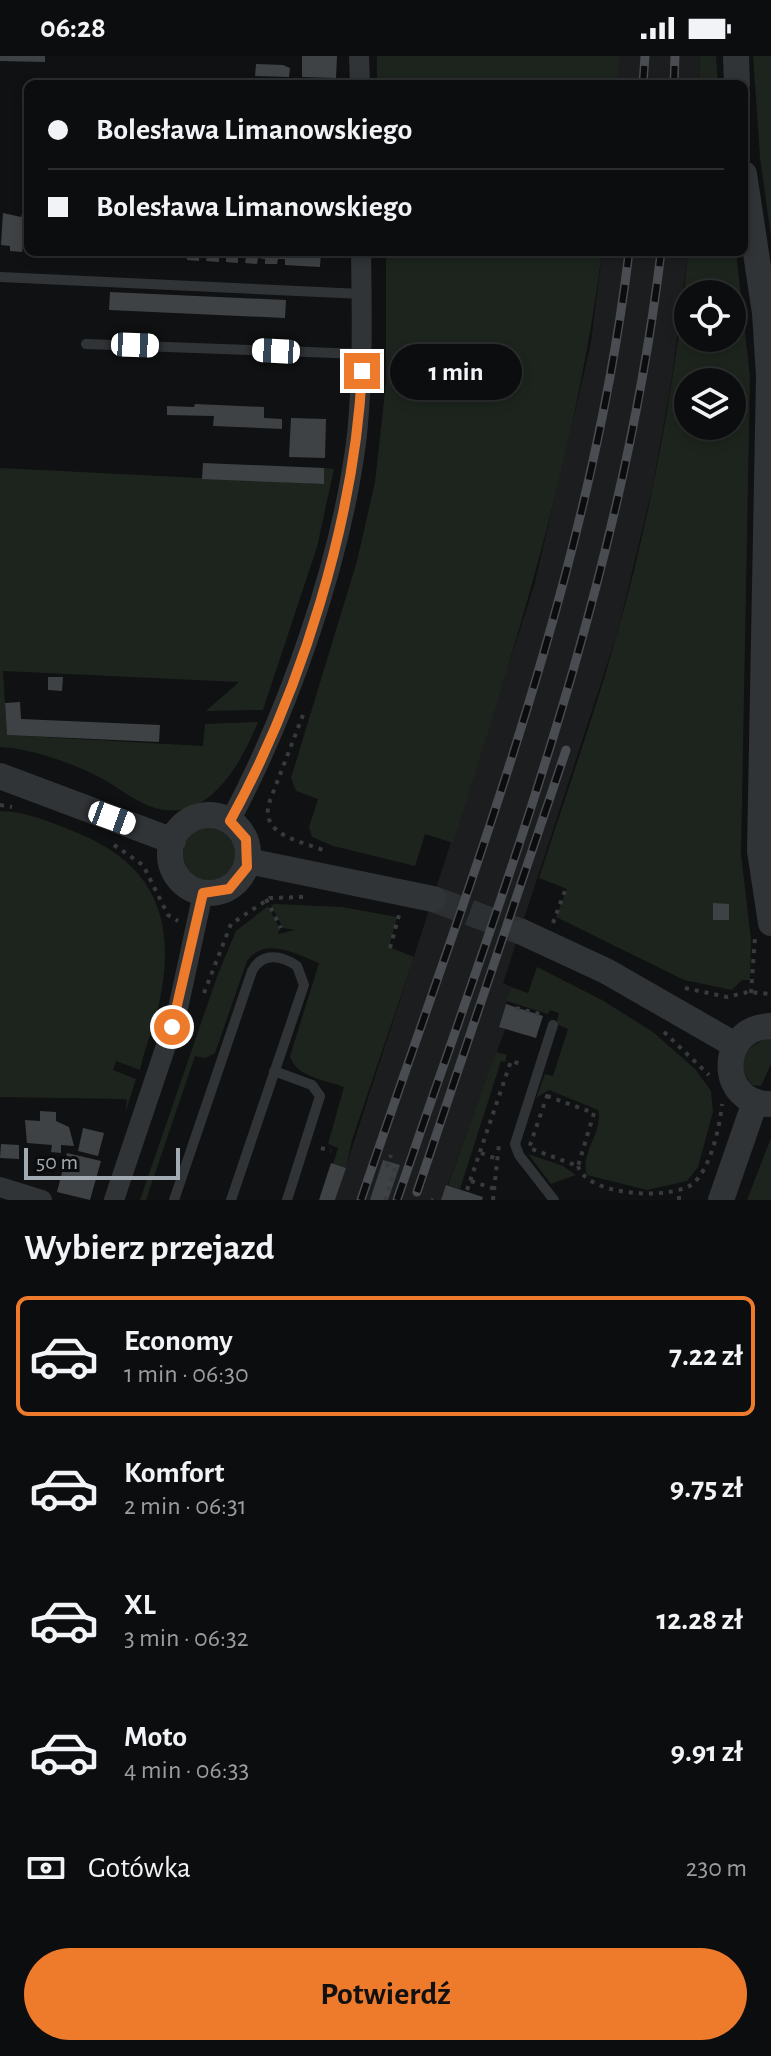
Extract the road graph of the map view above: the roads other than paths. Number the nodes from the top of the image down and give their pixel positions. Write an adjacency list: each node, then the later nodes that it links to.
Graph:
1 (359, 56): 3 (street)
2 (736, 56): 4 (street)
3 (360, 80)
4 (737, 80)
5 (748, 193): 8 (street)
6 (361, 256): 9 (street)
7 (0, 277): 9 (lane)
8 (766, 280): 18 (street)
9 (362, 294): 11 (street)
10 (86, 344): 11 (lane)
11 (362, 354): 13 (street)
12 (0, 776): 14 (street)
13 (230, 821): 14 (street); 15 (street)
14 (173, 841): 16 (street)
15 (248, 861): 16 (street); 17 (street)
16 (203, 893): 27 (street)
17 (433, 899)
18 (771, 923)
19 (522, 932): 22 (street)
20 (553, 1025): 31 (lane)
21 (771, 1026): 22 (street)
22 (735, 1045): 24 (street)
23 (274, 1071): 28 (lane); 29 (lane); 30 (lane)
24 (763, 1103): 32 (street)
25 (0, 1187): 26 (street)
26 (42, 1200)
27 (114, 1200)
28 (174, 1200)
29 (231, 1200)
30 (287, 1200)
31 (554, 1200)
32 (721, 1200)

